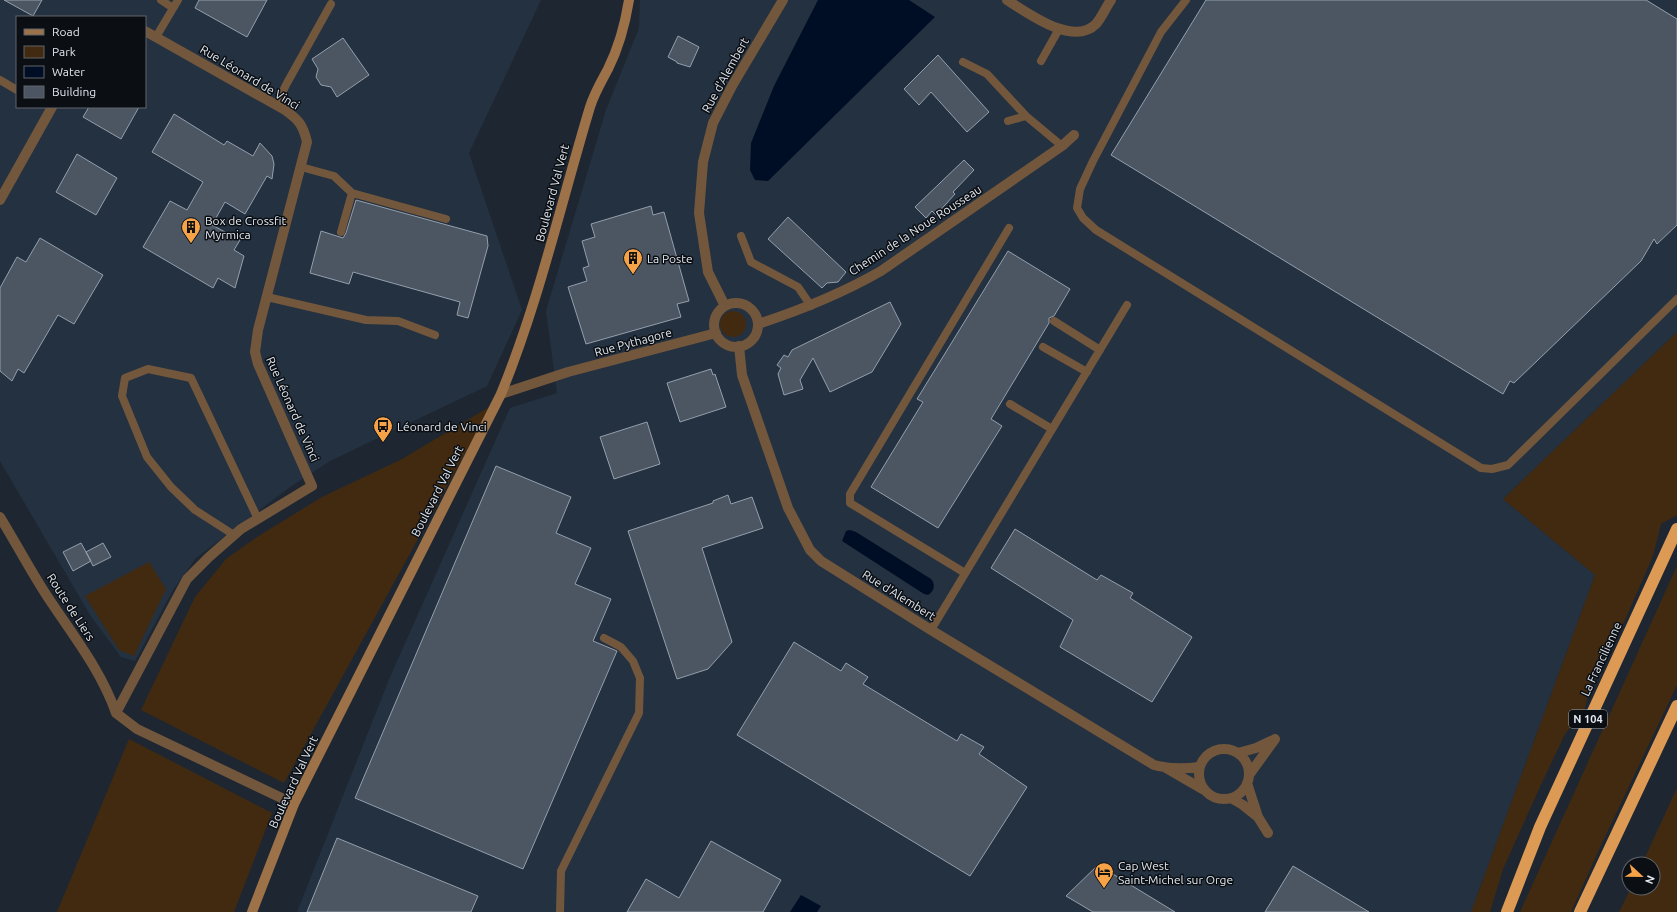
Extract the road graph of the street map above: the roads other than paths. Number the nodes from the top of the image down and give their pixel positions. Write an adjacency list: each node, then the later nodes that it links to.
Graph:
1 (161, 0): 9 (lane)
2 (178, 0): 9 (lane)
3 (629, 0): 43 (street, Boulevard Val Vert)
4 (783, 0): 33 (street, Rue d'Alembert)
5 (1007, 0): 10 (street)
6 (1111, 0): 10 (street)
7 (1186, 0): 31 (lane)
8 (332, 4): 17 (lane)
9 (173, 8): 12 (lane)
10 (1059, 29): 13 (lane)
11 (146, 32): 12 (street, Rue Léonard de Vinci)
12 (156, 37): 17 (street, Rue Léonard de Vinci)
13 (1041, 61)
14 (963, 62): 19 (lane)
15 (0, 80): 16 (lane)
16 (16, 89)
17 (276, 105): 23 (street, Rue Léonard de Vinci)
18 (49, 108): 25 (street)
19 (1026, 116): 20 (lane); 22 (lane)
20 (1008, 121)
21 (1074, 135): 22 (street, Chemin de la Noue Rousseau)
22 (1062, 146): 34 (street, Chemin de la Noue Rousseau)
23 (301, 167): 24 (lane); 30 (street, Rue Léonard de Vinci)
24 (352, 193): 26 (lane); 28 (lane)
25 (0, 200)
26 (446, 219)
27 (1009, 228): 50 (lane)
28 (341, 232)
29 (741, 236): 34 (lane)
30 (267, 297): 38 (lane); 47 (street, Rue Léonard de Vinci)
31 (1677, 299)
32 (1127, 305): 41 (lane)
33 (725, 306): 36 (street); 37 (street)
34 (811, 306): 36 (street, Chemin de la Noue Rousseau)
35 (1054, 321): 41 (lane)
36 (758, 324): 39 (street)
37 (716, 333): 39 (street); 43 (street, Rue Pythagore)
38 (435, 335)
39 (739, 346): 51 (street, Rue d'Alembert)
40 (1044, 347): 42 (lane)
41 (1100, 350): 42 (lane)
42 (1086, 372): 45 (lane)
43 (501, 394): 61 (street, Boulevard Val Vert)
44 (1010, 404): 45 (lane)
45 (1052, 429): 50 (lane)
46 (0, 517): 54 (street, Route de Liers)
47 (258, 519): 49 (street); 49 (lane)
48 (1677, 529): 66 (highway, La Francilienne / N 104)
49 (234, 535): 54 (street)
50 (965, 573): 51 (lane)
51 (931, 630): 56 (street, Rue d'Alembert)
52 (604, 638): 65 (lane)
53 (1677, 706): 67 (highway)
54 (116, 713): 61 (street)
55 (1238, 753): 57 (street); 58 (street, Rue d'Alembert); 58 (street)
56 (1164, 767): 57 (street, Rue d'Alembert); 59 (street, Rue d'Alembert)
57 (1199, 767): 59 (street)
58 (1248, 779): 60 (street); 62 (street, Rue d'Alembert)
59 (1204, 790): 60 (street, Rue d'Alembert)
60 (1231, 798): 62 (street, Rue d'Alembert)
61 (294, 804): 64 (street, Boulevard Val Vert)
62 (1258, 817): 63 (street, Rue d'Alembert)
63 (1268, 833)
64 (252, 912)
65 (560, 912)
66 (1507, 912)
67 (1580, 912)

